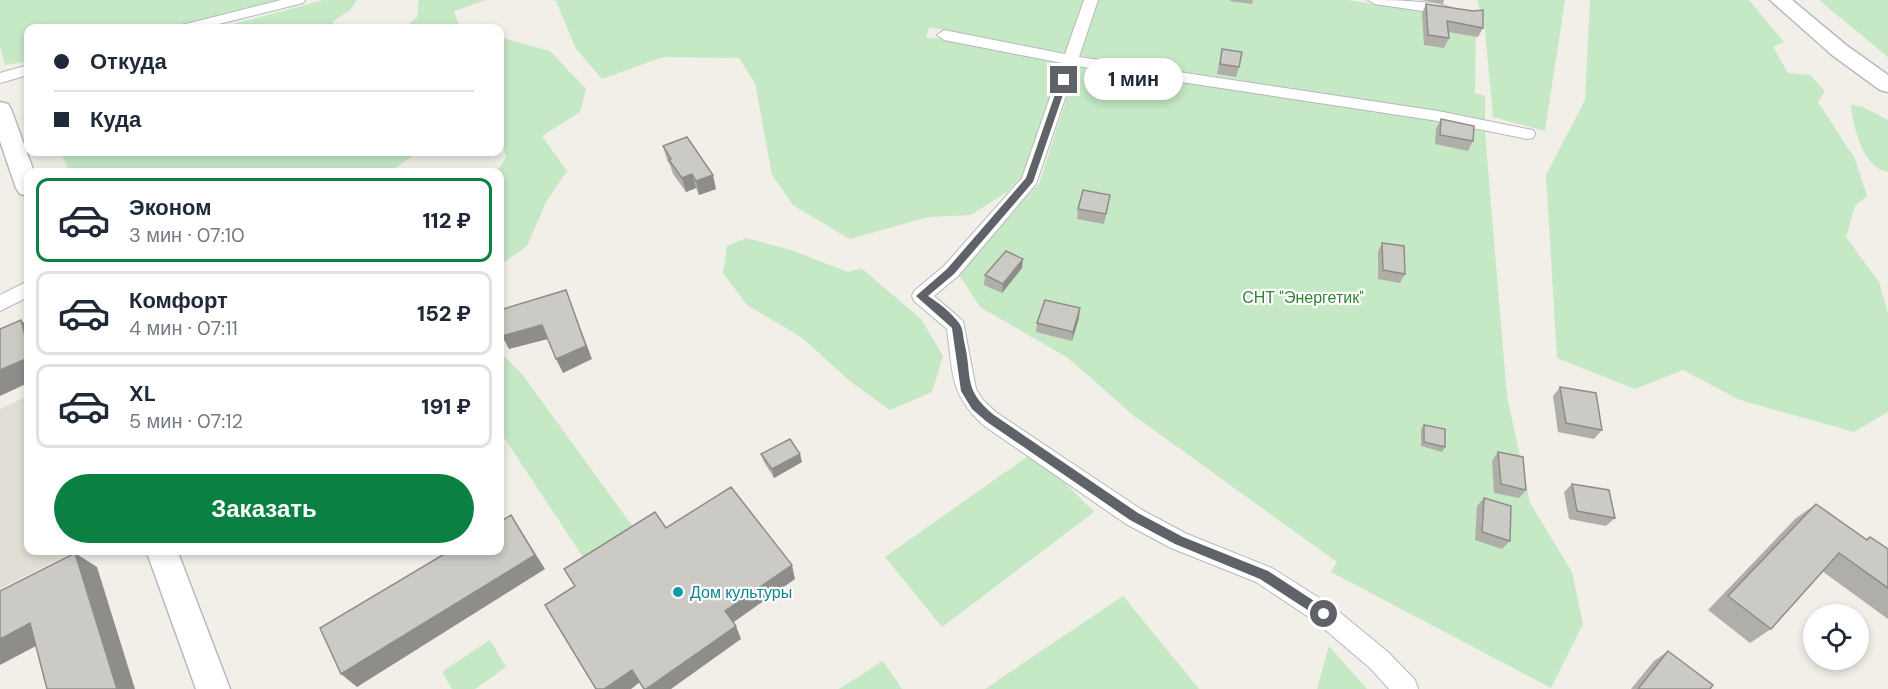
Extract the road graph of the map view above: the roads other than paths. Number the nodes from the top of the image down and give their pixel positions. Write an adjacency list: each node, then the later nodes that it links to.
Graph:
1 (298, 0): 6 (street)
2 (1091, 0): 8 (street)
3 (1375, 0): 5 (street)
4 (1780, 0): 11 (street)
5 (1469, 14)
6 (203, 24)
7 (944, 36): 8 (street)
8 (1071, 60): 13 (street); 19 (street)
9 (24, 71): 10 (street)
10 (0, 78)
11 (1888, 85)
12 (0, 109): 14 (street)
13 (1527, 134)
14 (24, 177)
15 (24, 290): 16 (street)
16 (0, 304)
17 (163, 555): 18 (street)
18 (213, 689)
19 (1406, 689)

